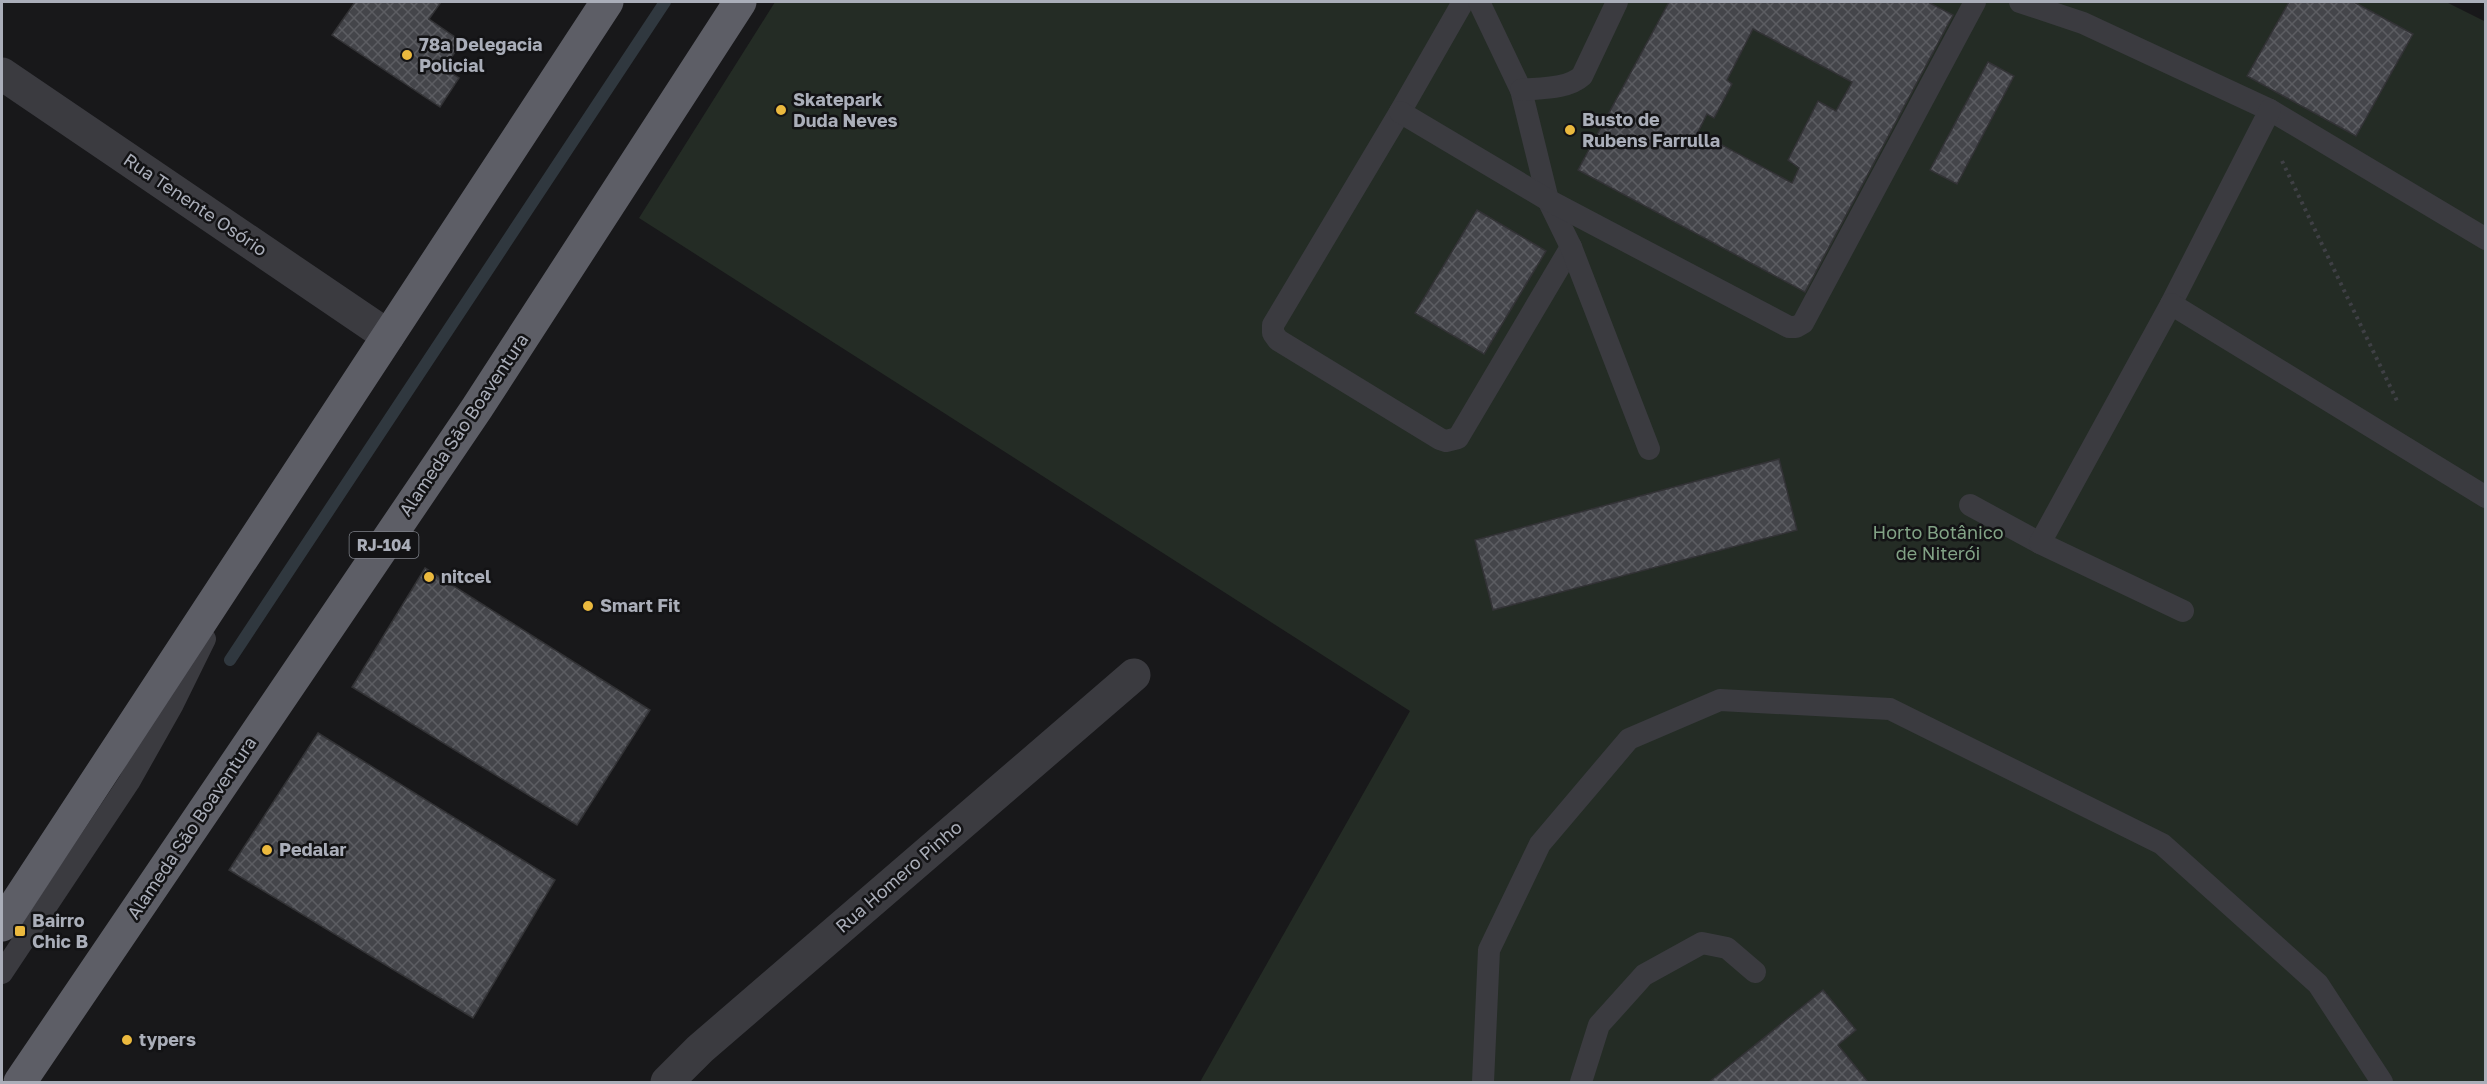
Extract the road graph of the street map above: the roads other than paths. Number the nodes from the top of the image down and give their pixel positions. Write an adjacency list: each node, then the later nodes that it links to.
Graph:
1 (607, 2): 16 (highway)
2 (740, 2): 27 (highway, Alameda São Boaventura / RJ-104)
3 (1463, 2): 10 (lane)
4 (1479, 2): 9 (lane)
5 (1617, 2): 9 (lane)
6 (1975, 2): 12 (lane)
7 (2020, 2): 11 (lane)
8 (2, 74): 16 (street, Rua Tenente Osório)
9 (1521, 90): 12 (lane)
10 (1400, 112): 12 (lane); 14 (lane)
11 (2267, 116): 13 (lane); 15 (lane)
12 (1548, 200): 14 (lane)
13 (2486, 239)
14 (1571, 247): 17 (lane)
15 (2171, 304): 18 (lane); 21 (lane)
16 (388, 336): 20 (highway)
17 (1649, 449)
18 (2483, 490)
19 (1970, 505): 21 (lane)
20 (260, 530): 24 (highway); 26 (lane)
21 (2040, 543): 22 (lane)
22 (2182, 611)
23 (1134, 675): 28 (street, Rua Homero Pinho)
24 (2, 925)
25 (1755, 972): 30 (lane)
26 (2, 973)
27 (20, 1083)
28 (667, 1083)
29 (1483, 1083): 31 (lane)
30 (1581, 1083)
31 (2382, 1083)

